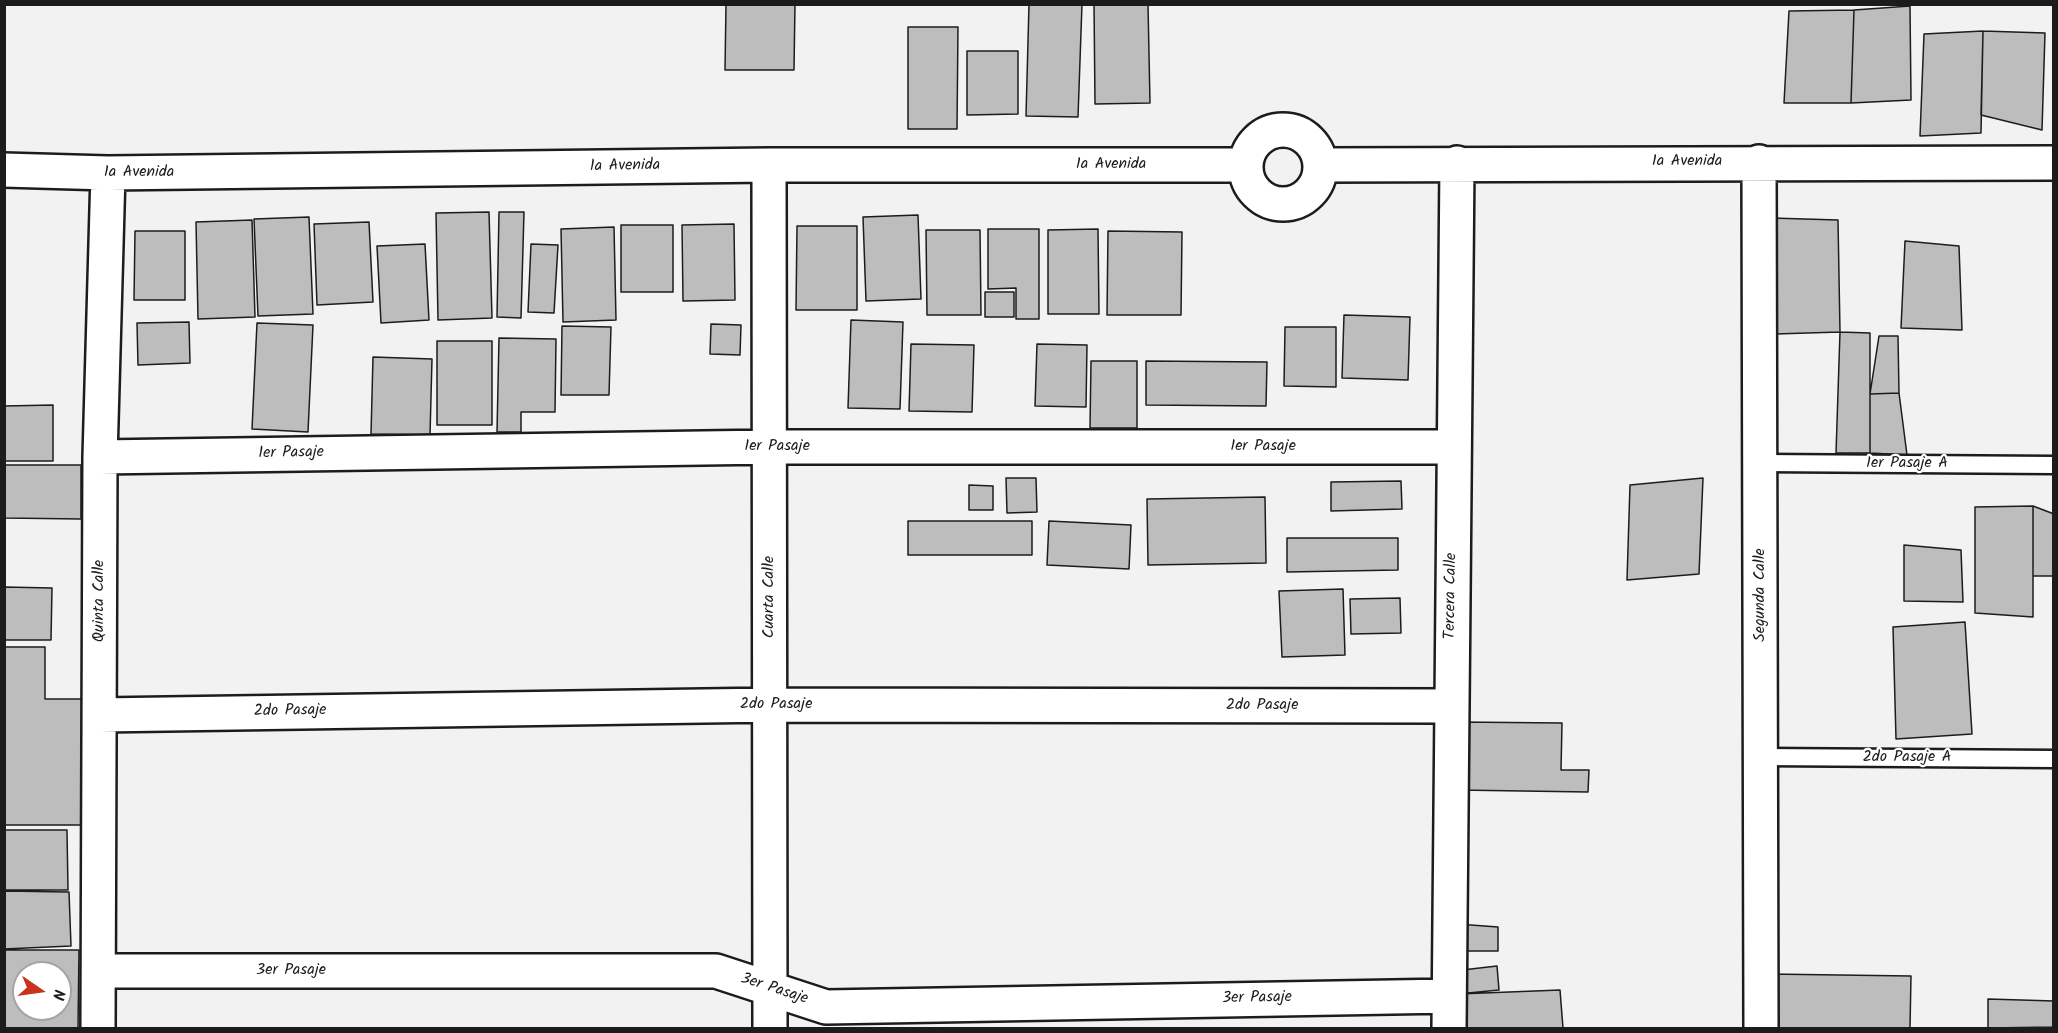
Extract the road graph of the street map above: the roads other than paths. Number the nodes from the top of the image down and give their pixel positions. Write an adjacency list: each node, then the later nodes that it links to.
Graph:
1 (1759, 162): 2 (street, 1a Avenida); 3 (street, 1a Avenida); 12 (street, Segunda Calle)
2 (1458, 163): 6 (street, 1a Avenida); 10 (street, Tercera Calle)
3 (2054, 163)
4 (769, 165): 5 (street, 1a Avenida); 8 (street, 1a Avenida); 9 (street, Cuarta Calle)
5 (1246, 165): 6 (street); 6 (street)
6 (1320, 165)
7 (4, 170): 8 (street, 1a Avenida)
8 (108, 173): 11 (street, Quinta Calle)
9 (770, 447): 10 (street, 1er Pasaje); 11 (street, 1er Pasaje); 14 (street, Cuarta Calle)
10 (1454, 447): 15 (street, Tercera Calle)
11 (100, 457): 16 (street, Quinta Calle)
12 (1761, 464): 13 (lane, 1er Pasaje A); 17 (street, Segunda Calle)
13 (2054, 465)
14 (771, 705): 15 (street, 2do Pasaje); 16 (street, 2do Pasaje); 20 (street, Cuarta Calle)
15 (1451, 706): 21 (street, Tercera Calle)
16 (100, 715): 19 (street, Quinta Calle)
17 (1761, 757): 18 (lane, 2do Pasaje A); 25 (street, Segunda Calle)
18 (2054, 759)
19 (99, 971): 20 (street, 3er Pasaje); 22 (street, Quinta Calle)
20 (770, 989): 21 (street, 3er Pasaje); 23 (street, Cuarta Calle)
21 (1449, 996): 24 (street, Tercera Calle)
22 (99, 1029)
23 (770, 1029)
24 (1449, 1029)
25 (1761, 1029)

